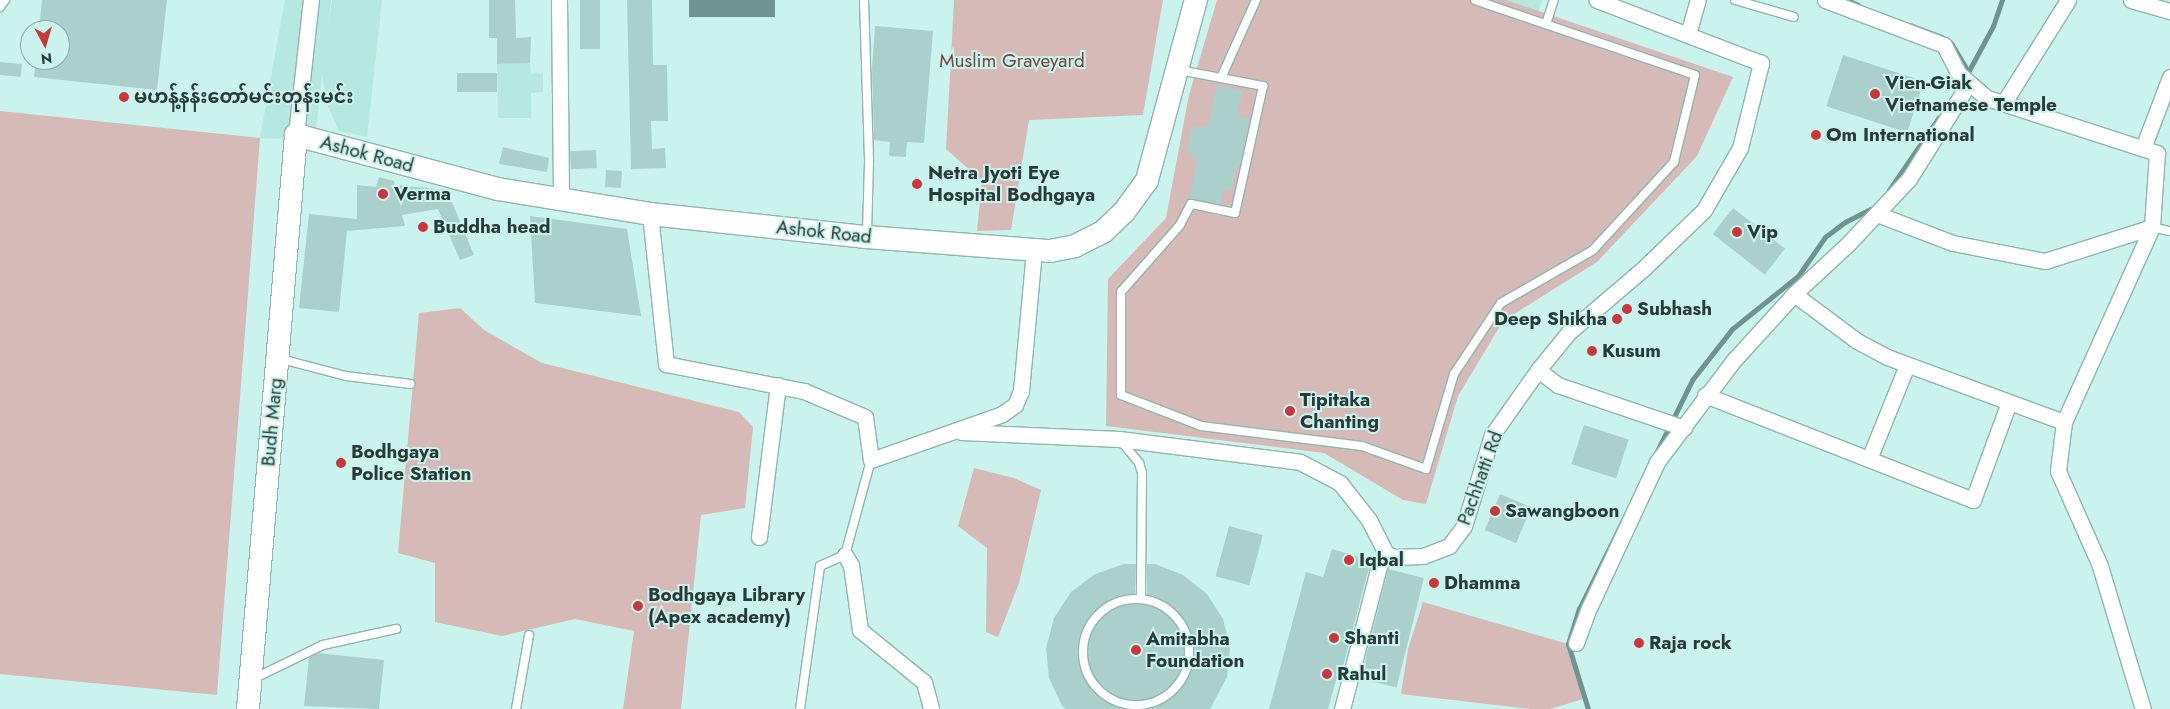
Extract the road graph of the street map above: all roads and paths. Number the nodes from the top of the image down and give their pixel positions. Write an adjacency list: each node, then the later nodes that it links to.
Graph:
1 (5, 0): 15 (lane)
2 (311, 0): 25 (street)
3 (559, 0): 27 (street)
4 (864, 0): 32 (lane)
5 (1196, 0): 20 (street, Ashok Road)
6 (1256, 0): 22 (lane)
7 (1475, 0): 18 (lane)
8 (1554, 0): 18 (lane)
9 (1597, 0): 19 (street)
10 (1698, 0): 19 (street)
11 (1735, 0): 17 (lane)
12 (1825, 0): 23 (street)
13 (2068, 0): 24 (street)
14 (2132, 0): 16 (street)
15 (0, 7)
16 (2170, 11)
17 (1794, 17)
18 (1546, 24): 22 (lane)
19 (1688, 34): 37 (street, Pachhatti Rd)
20 (1177, 69): 22 (lane); 33 (street, Ashok Road)
21 (2170, 77): 26 (street)
22 (1221, 78)
23 (1964, 79): 24 (street); 29 (street)
24 (2003, 104): 26 (street)
25 (296, 135): 27 (street, Ashok Road); 35 (street, Budh Marg)
26 (2143, 148): 30 (street)
27 (561, 200): 28 (street, Ashok Road)
28 (650, 214): 32 (street, Ashok Road); 39 (street)
29 (1876, 214): 30 (street); 34 (street)
30 (2152, 227): 31 (lane); 42 (street)
31 (2170, 231)
32 (867, 237): 33 (street, Ashok Road)
33 (1034, 250): 44 (street)
34 (1794, 294): 36 (street); 40 (street)
35 (277, 358): 38 (lane); 55 (street, Budh Marg)
36 (1907, 365): 41 (street); 46 (street)
37 (1538, 370): 43 (street); 49 (street, Pachhatti Rd)
38 (411, 384)
39 (778, 385): 47 (street); 48 (street)
40 (1705, 395): 43 (street); 46 (street)
41 (2010, 402): 42 (street); 46 (street)
42 (2064, 422): 61 (street)
43 (1684, 428): 54 (street)
44 (950, 432): 45 (street); 47 (street)
45 (1119, 438): 49 (street); 51 (lane)
46 (1869, 459)
47 (871, 460): 50 (lane)
48 (759, 537)
49 (1386, 554): 60 (street)
50 (845, 555): 58 (lane); 59 (street)
51 (1141, 599): 51 (lane)
52 (396, 629): 55 (lane)
53 (529, 635): 57 (lane)
54 (1576, 643)
55 (250, 680): 56 (street, Budh Marg)
56 (248, 709)
57 (516, 709)
58 (800, 709)
59 (931, 709)
60 (1342, 709)
61 (2143, 709)

